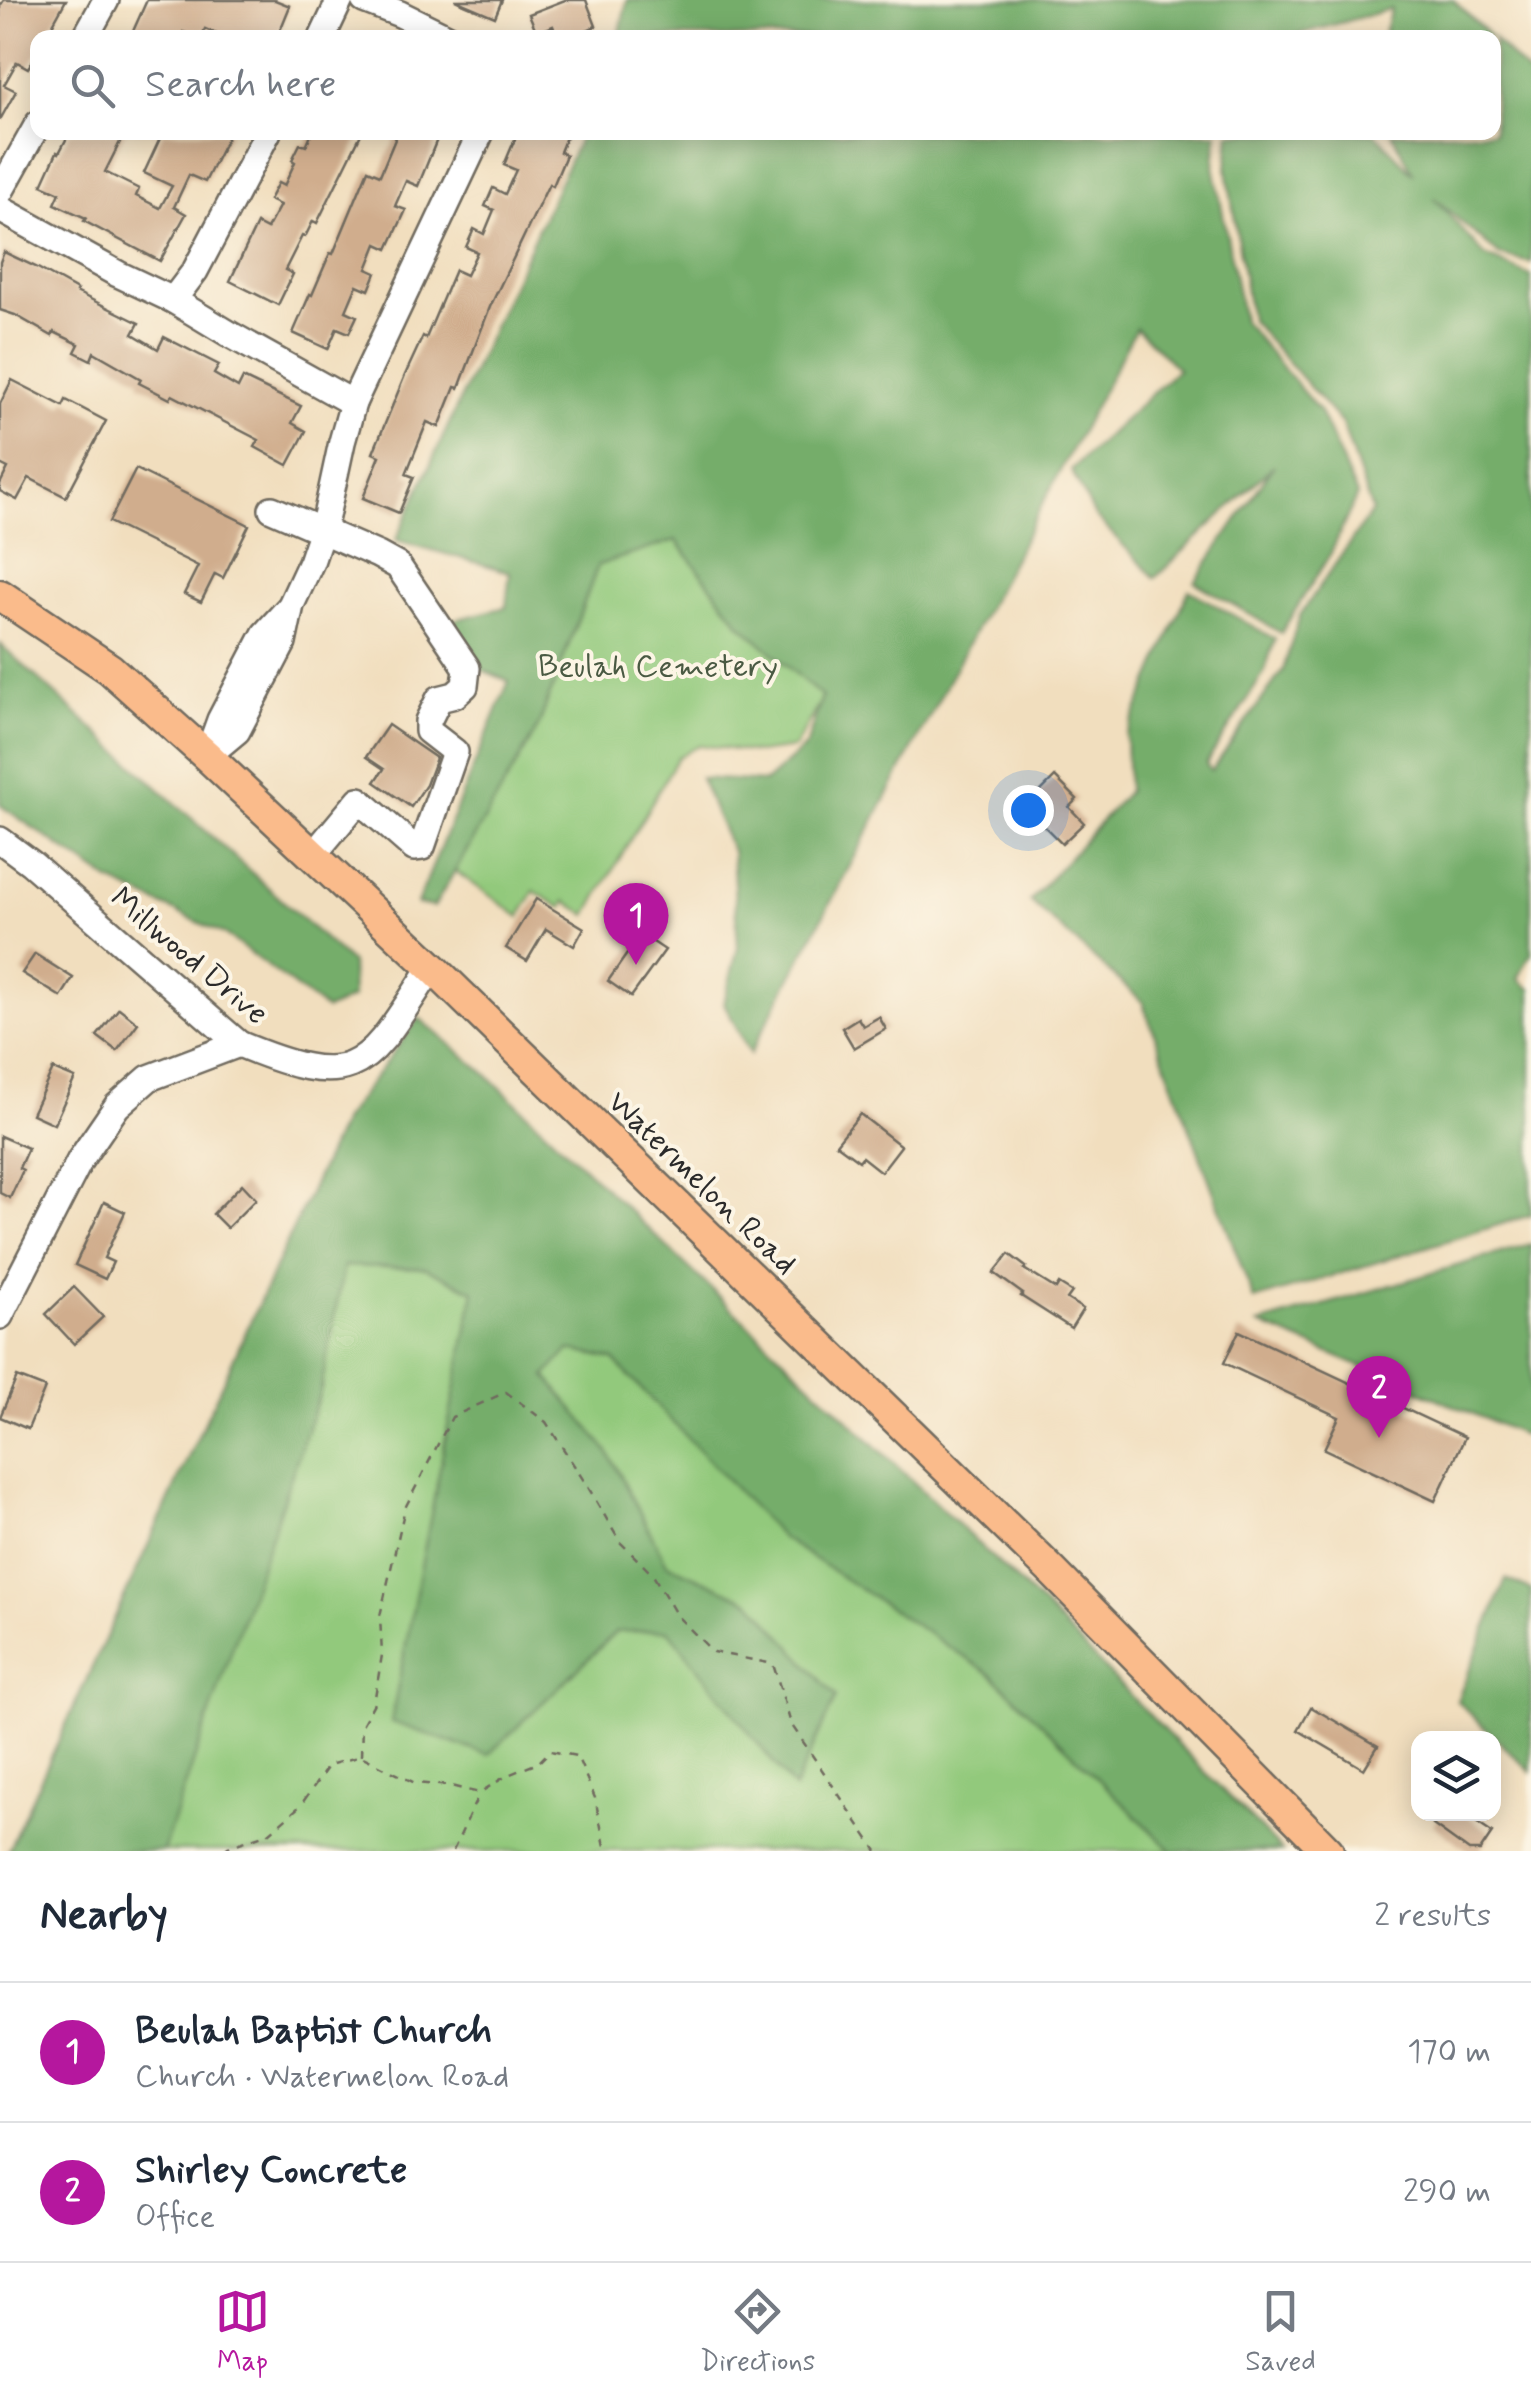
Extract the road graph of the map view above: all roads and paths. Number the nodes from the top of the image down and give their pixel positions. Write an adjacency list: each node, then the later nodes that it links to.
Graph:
1 (106, 0): 4 (street)
2 (340, 0): 5 (street)
3 (364, 0): 6 (street)
4 (89, 30)
5 (326, 30)
6 (433, 30)
7 (30, 138): 10 (street)
8 (264, 140): 12 (street)
9 (478, 140): 13 (street)
10 (0, 192)
11 (0, 209): 12 (street)
12 (173, 300): 13 (street)
13 (353, 402): 15 (street)
14 (272, 509): 15 (street)
15 (321, 532): 17 (street); 19 (street)
16 (0, 595): 17 (main road, Watermelon Road)
17 (207, 756): 19 (main road, Watermelon Road)
18 (0, 840): 21 (street, Millwood Drive)
19 (313, 855): 20 (main road, Watermelon Road)
20 (432, 967): 21 (street, Millwood Drive); 29 (main road, Watermelon Road)
21 (239, 1044): 22 (street)
22 (0, 1316)
23 (362, 1756): 24 (path); 25 (path); 28 (path)
24 (479, 1793): 26 (path); 27 (path)
25 (224, 1851)
26 (452, 1851)
27 (606, 1851)
28 (877, 1851)
29 (1328, 1851)

